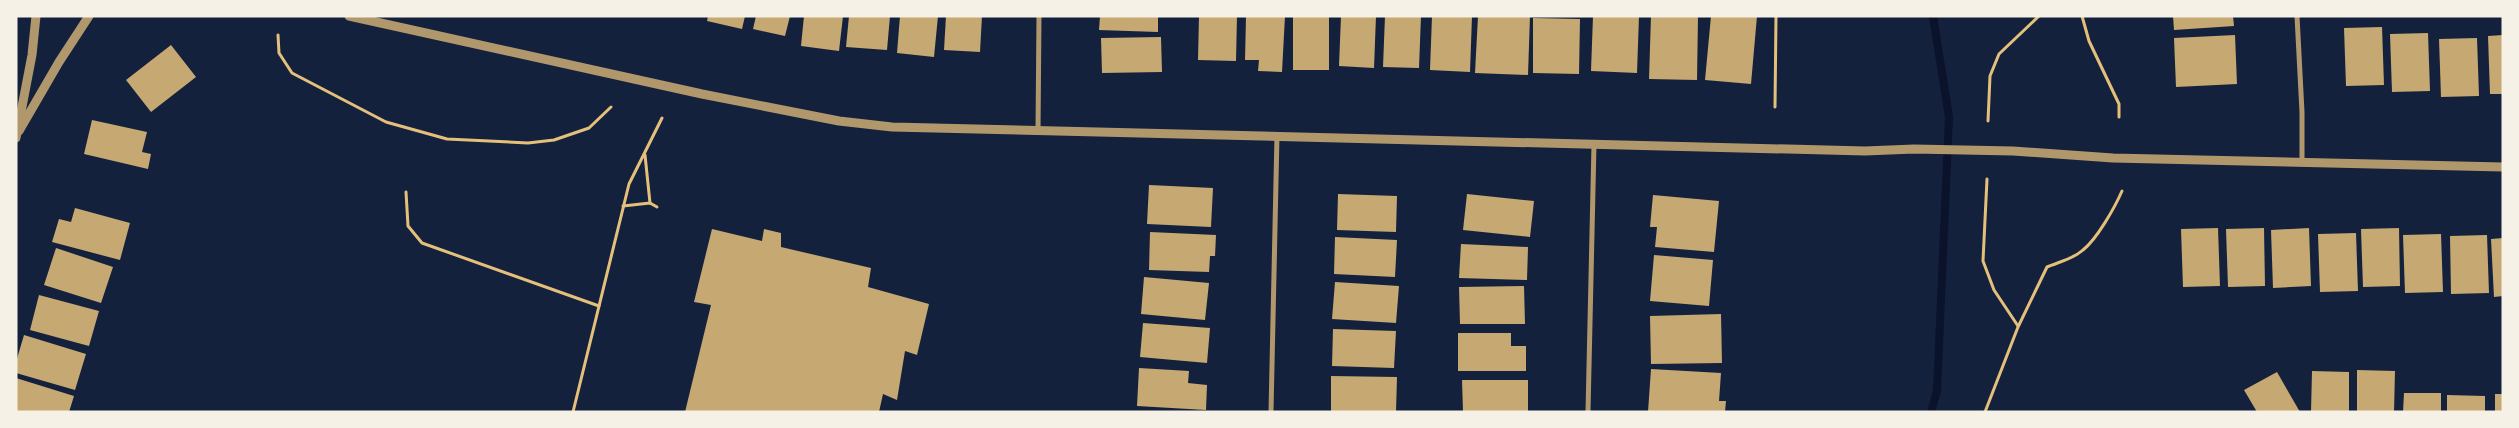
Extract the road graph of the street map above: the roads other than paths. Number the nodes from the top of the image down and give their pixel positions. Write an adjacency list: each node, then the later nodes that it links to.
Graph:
1 (36, 16): 7 (street)
2 (89, 16): 7 (street)
3 (349, 16): 6 (street)
4 (1039, 16): 6 (street)
5 (2297, 16): 10 (street)
6 (1038, 131): 8 (street)
7 (17, 134)
8 (1277, 135): 9 (street); 12 (street)
9 (1594, 144): 10 (street); 13 (street)
10 (2302, 162): 11 (street)
11 (2503, 167)
12 (1271, 412)
13 (1588, 412)

